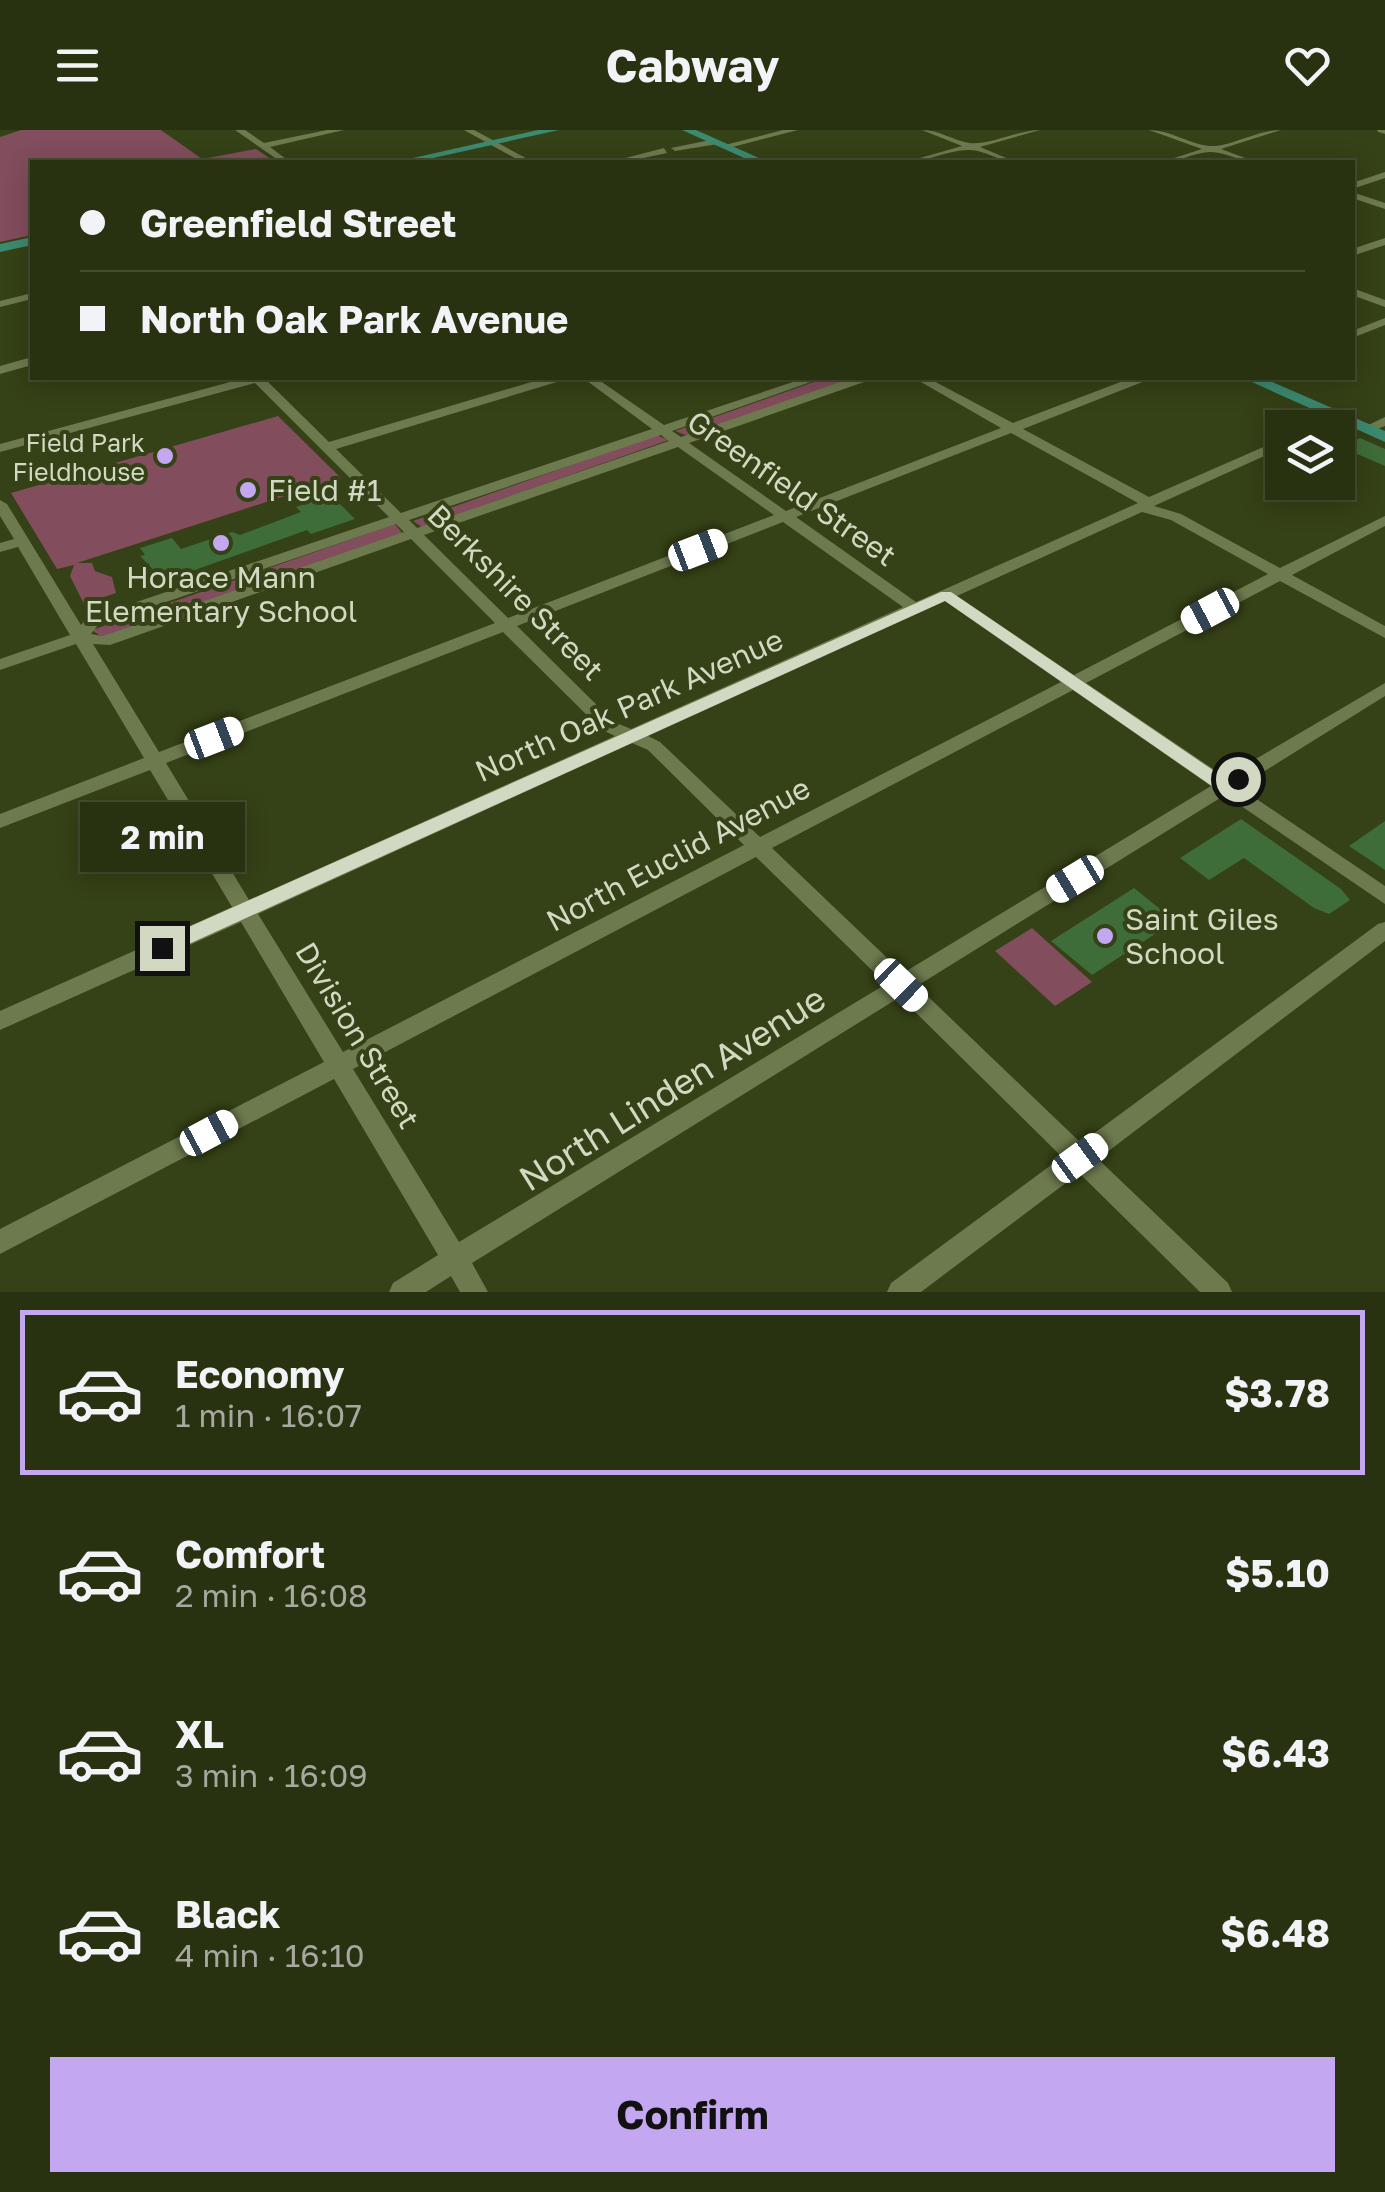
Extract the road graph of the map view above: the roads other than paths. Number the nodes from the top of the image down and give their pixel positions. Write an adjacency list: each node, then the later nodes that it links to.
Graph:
1 (238, 130): 13 (street)
2 (340, 130): 13 (street)
3 (468, 130): 12 (street)
4 (554, 130): 12 (main road)
5 (686, 130): 11 (main road)
6 (794, 130): 11 (street)
7 (926, 130): 14 (street)
8 (1036, 130): 14 (street)
9 (1153, 130): 16 (street)
10 (1277, 130): 16 (street)
11 (715, 141): 15 (street); 22 (main road); 23 (main road)
12 (492, 143): 19 (main road); 20 (street)
13 (261, 146): 18 (street)
14 (970, 147): 24 (street); 25 (street)
15 (676, 148)
16 (1212, 149): 26 (street); 27 (street)
17 (664, 151): 21 (street)
18 (283, 160)
19 (411, 160)
20 (524, 160)
21 (624, 160)
22 (758, 160)
23 (772, 160)
24 (918, 160)
25 (1006, 160)
26 (1173, 160)
27 (1246, 160)
28 (1385, 175): 29 (street)
29 (1355, 185)
30 (1355, 196): 31 (street)
31 (1385, 206)
32 (30, 241): 34 (main road)
33 (1385, 241): 35 (street)
34 (0, 248)
35 (1355, 252)
36 (1355, 293): 39 (street)
37 (30, 296): 38 (street)
38 (0, 304)
39 (1385, 304)
40 (1385, 321): 41 (street)
41 (1355, 334)
42 (30, 362): 43 (street)
43 (0, 370)
44 (250, 380): 62 (street)
45 (259, 380): 61 (street, Berkshire Street)
46 (549, 380): 61 (street)
47 (592, 380): 58 (street, Greenfield Street)
48 (810, 380): 58 (street)
49 (858, 380): 60 (street)
50 (924, 380): 56 (street)
51 (1136, 380): 56 (street)
52 (1256, 380): 53 (main road)
53 (1324, 410)
54 (1385, 421): 57 (street)
55 (1355, 424): 57 (main road)
56 (1012, 428): 64 (street); 66 (street)
57 (1367, 429): 59 (main road)
58 (662, 430): 60 (street, Greenfield Street); 67 (street)
59 (1385, 437)
60 (679, 442): 66 (street, Greenfield Street); 69 (street)
61 (327, 447): 67 (street, Berkshire Street)
62 (0, 448)
63 (1265, 451): 64 (street, North Oak Park Avenue)
64 (1150, 503): 72 (street); 73 (street, North Oak Park Avenue)
65 (0, 504): 70 (street, Division Street)
66 (785, 516): 74 (street, Greenfield Street); 75 (street)
67 (400, 519): 69 (street, Berkshire Street); 77 (street)
68 (1385, 520): 72 (street, North Euclid Avenue)
69 (414, 534): 75 (street, Berkshire Street); 77 (street)
70 (22, 541): 71 (street); 77 (street, Division Street)
71 (0, 548)
72 (1280, 575): 76 (street); 79 (street, North Euclid Avenue)
73 (946, 596): 74 (street, North Oak Park Avenue); 79 (street)
74 (916, 609): 81 (street, North Oak Park Avenue)
75 (505, 624): 81 (street, Berkshire Street); 82 (street)
76 (1385, 632)
77 (80, 637): 78 (street); 82 (street, Division Street)
78 (0, 665)
79 (1074, 683): 83 (street); 85 (street, North Euclid Avenue)
80 (1385, 688): 83 (street, North Linden Avenue)
81 (631, 736): 85 (street, Berkshire Street); 87 (street, North Oak Park Avenue)
82 (155, 761): 84 (street); 87 (street, Division Street)
83 (1226, 787): 86 (street); 89 (street, North Linden Avenue)
84 (0, 821)
85 (758, 846): 89 (street, Berkshire Street); 91 (street, North Euclid Avenue)
86 (1385, 896)
87 (245, 910): 90 (street, North Oak Park Avenue); 91 (street, Division Street)
88 (1385, 930): 92 (street)
89 (901, 985): 92 (street, Berkshire Street); 94 (street, North Linden Avenue)
90 (0, 1021)
91 (339, 1066): 93 (street, North Euclid Avenue); 94 (street, Division Street)
92 (1080, 1158): 97 (street); 98 (street, Berkshire Street)
93 (0, 1242)
94 (455, 1260): 95 (street, North Linden Avenue); 96 (street, Division Street)
95 (402, 1292)
96 (475, 1292)
97 (900, 1292)
98 (1218, 1292)

